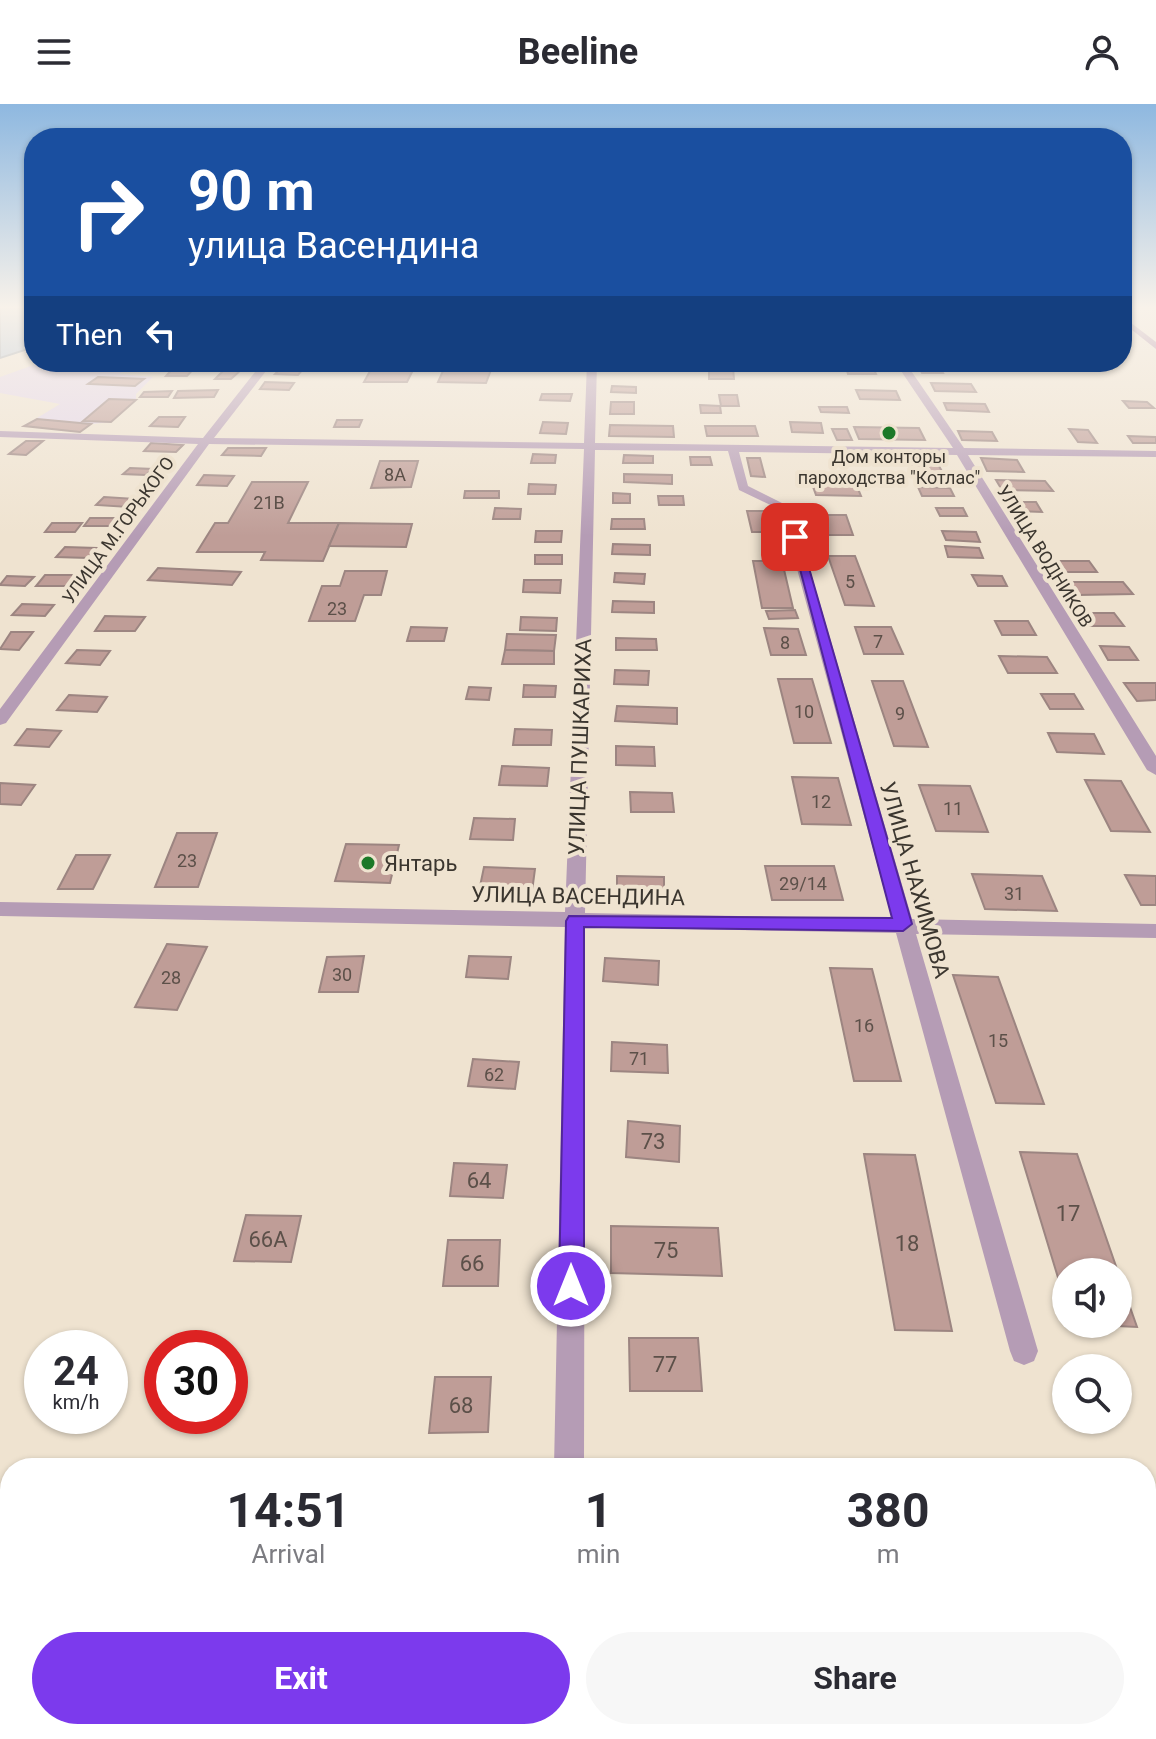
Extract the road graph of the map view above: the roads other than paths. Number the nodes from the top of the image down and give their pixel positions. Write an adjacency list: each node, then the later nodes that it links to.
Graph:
1 (251, 383): 5 (street, УЛИЦА М.ГОРЬКОГО)
2 (591, 383): 6 (street, УЛИЦА ПУШКАРИХА)
3 (914, 383): 8 (street, УЛИЦА ВОДНИКОВ)
4 (1, 435): 5 (street)
5 (206, 441): 6 (street); 10 (street, УЛИЦА М.ГОРЬКОГО)
6 (589, 445): 7 (street); 13 (street, УЛИЦА ПУШКАРИХА)
7 (732, 447): 8 (street); 14 (street, УЛИЦА НАХИМОВА)
8 (959, 449): 9 (street); 11 (street, УЛИЦА ВОДНИКОВ)
9 (1156, 454)
10 (0, 720)
11 (1156, 770)
12 (0, 909): 13 (street, УЛИЦА ВАСЕНДИНА)
13 (575, 921): 14 (street, УЛИЦА ВАСЕНДИНА); 17 (street, УЛИЦА ПУШКАРИХА)
14 (903, 924): 15 (street, УЛИЦА ВАСЕНДИНА); 16 (street, УЛИЦА НАХИМОВА)
15 (1156, 931)
16 (1024, 1351)
17 (569, 1458)

